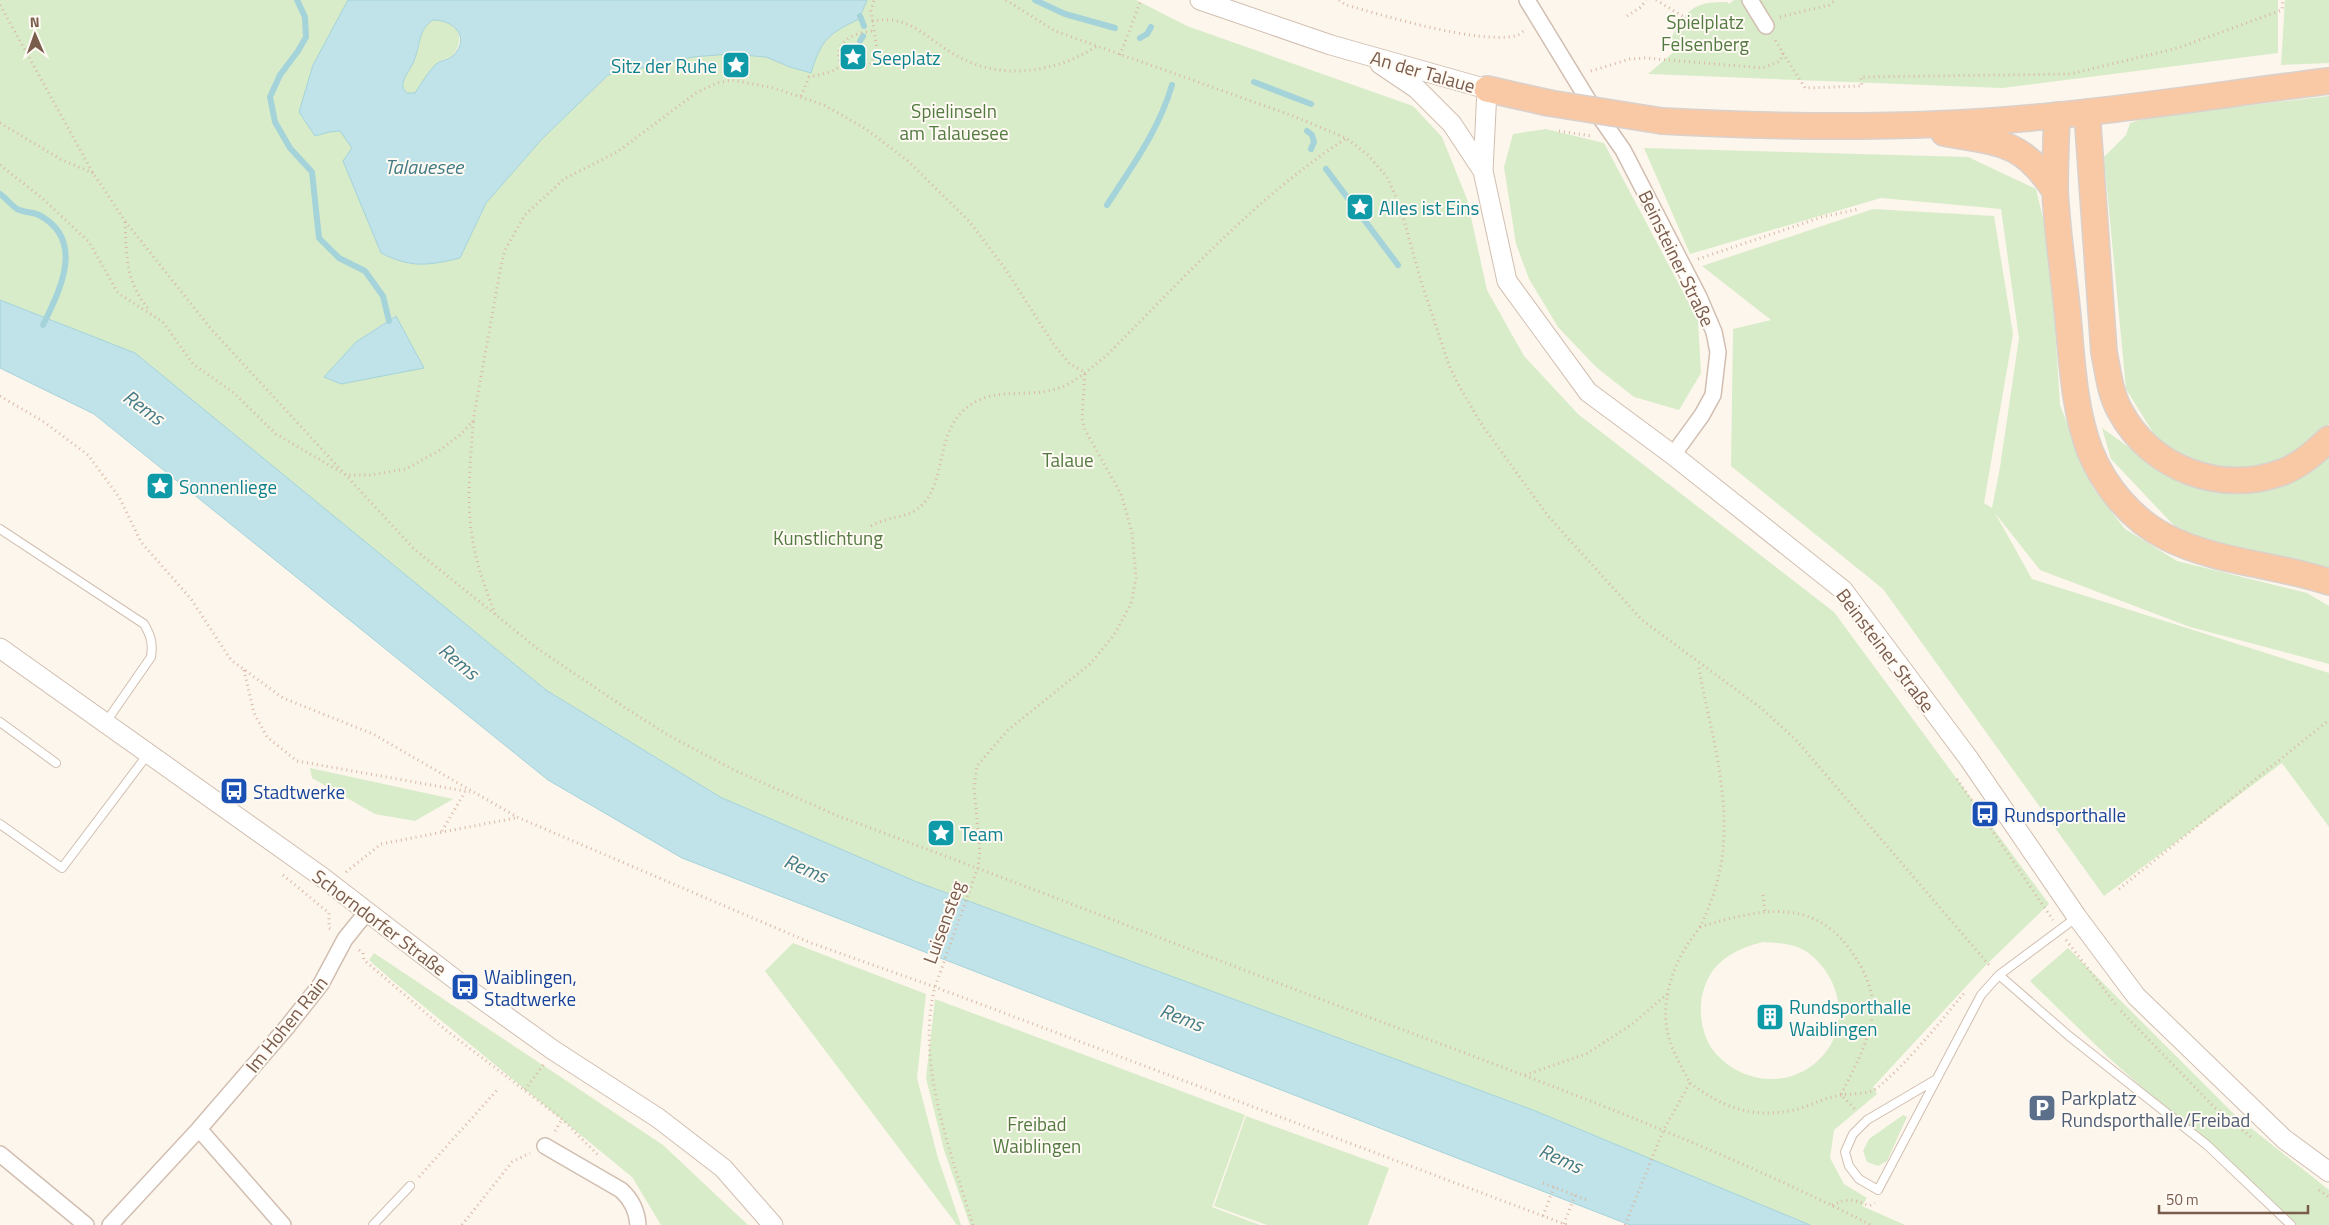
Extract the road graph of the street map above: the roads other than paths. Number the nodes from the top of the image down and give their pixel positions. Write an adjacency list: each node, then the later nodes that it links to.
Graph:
1 (1200, 0): 5 (street, An der Talaue)
2 (1527, 0): 14 (street, Beinsteiner Straße)
3 (1750, 0): 4 (street)
4 (1766, 26)
5 (1364, 54): 7 (street, An der Talaue); 11 (street)
6 (2329, 81): 8 (highway)
7 (1487, 89): 10 (highway, bridge); 11 (street, An der Talaue)
8 (2087, 112): 9 (highway); 13 (highway)
9 (2057, 114): 10 (highway); 12 (highway)
10 (1901, 125): 12 (highway)
11 (1484, 171): 14 (street, An der Talaue)
12 (2055, 191): 16 (highway)
13 (2329, 438)
14 (1673, 455): 24 (street, Beinsteiner Straße)
15 (0, 529): 19 (lane)
16 (2329, 582)
17 (0, 648): 19 (street, Schorndorfer Straße)
18 (0, 722): 21 (lane)
19 (104, 723): 20 (street, Schorndorfer Straße)
20 (148, 754): 22 (lane); 23 (street, Schorndorfer Straße)
21 (56, 762)
22 (0, 824)
23 (366, 913): 27 (street, Im Hohen Rain); 37 (street, Schorndorfer Straße)
24 (2077, 917): 25 (lane); 30 (street, Beinsteiner Straße)
25 (1999, 975): 26 (lane); 38 (lane)
26 (1935, 1080): 26 (lane)
27 (199, 1129): 33 (street, Im Hohen Rain); 34 (street)
28 (545, 1146): 36 (street)
29 (0, 1154): 32 (street)
30 (2329, 1172)
31 (410, 1186): 35 (lane)
32 (86, 1225)
33 (110, 1225)
34 (283, 1225)
35 (373, 1225)
36 (638, 1225)
37 (773, 1225)
38 (2291, 1225)

